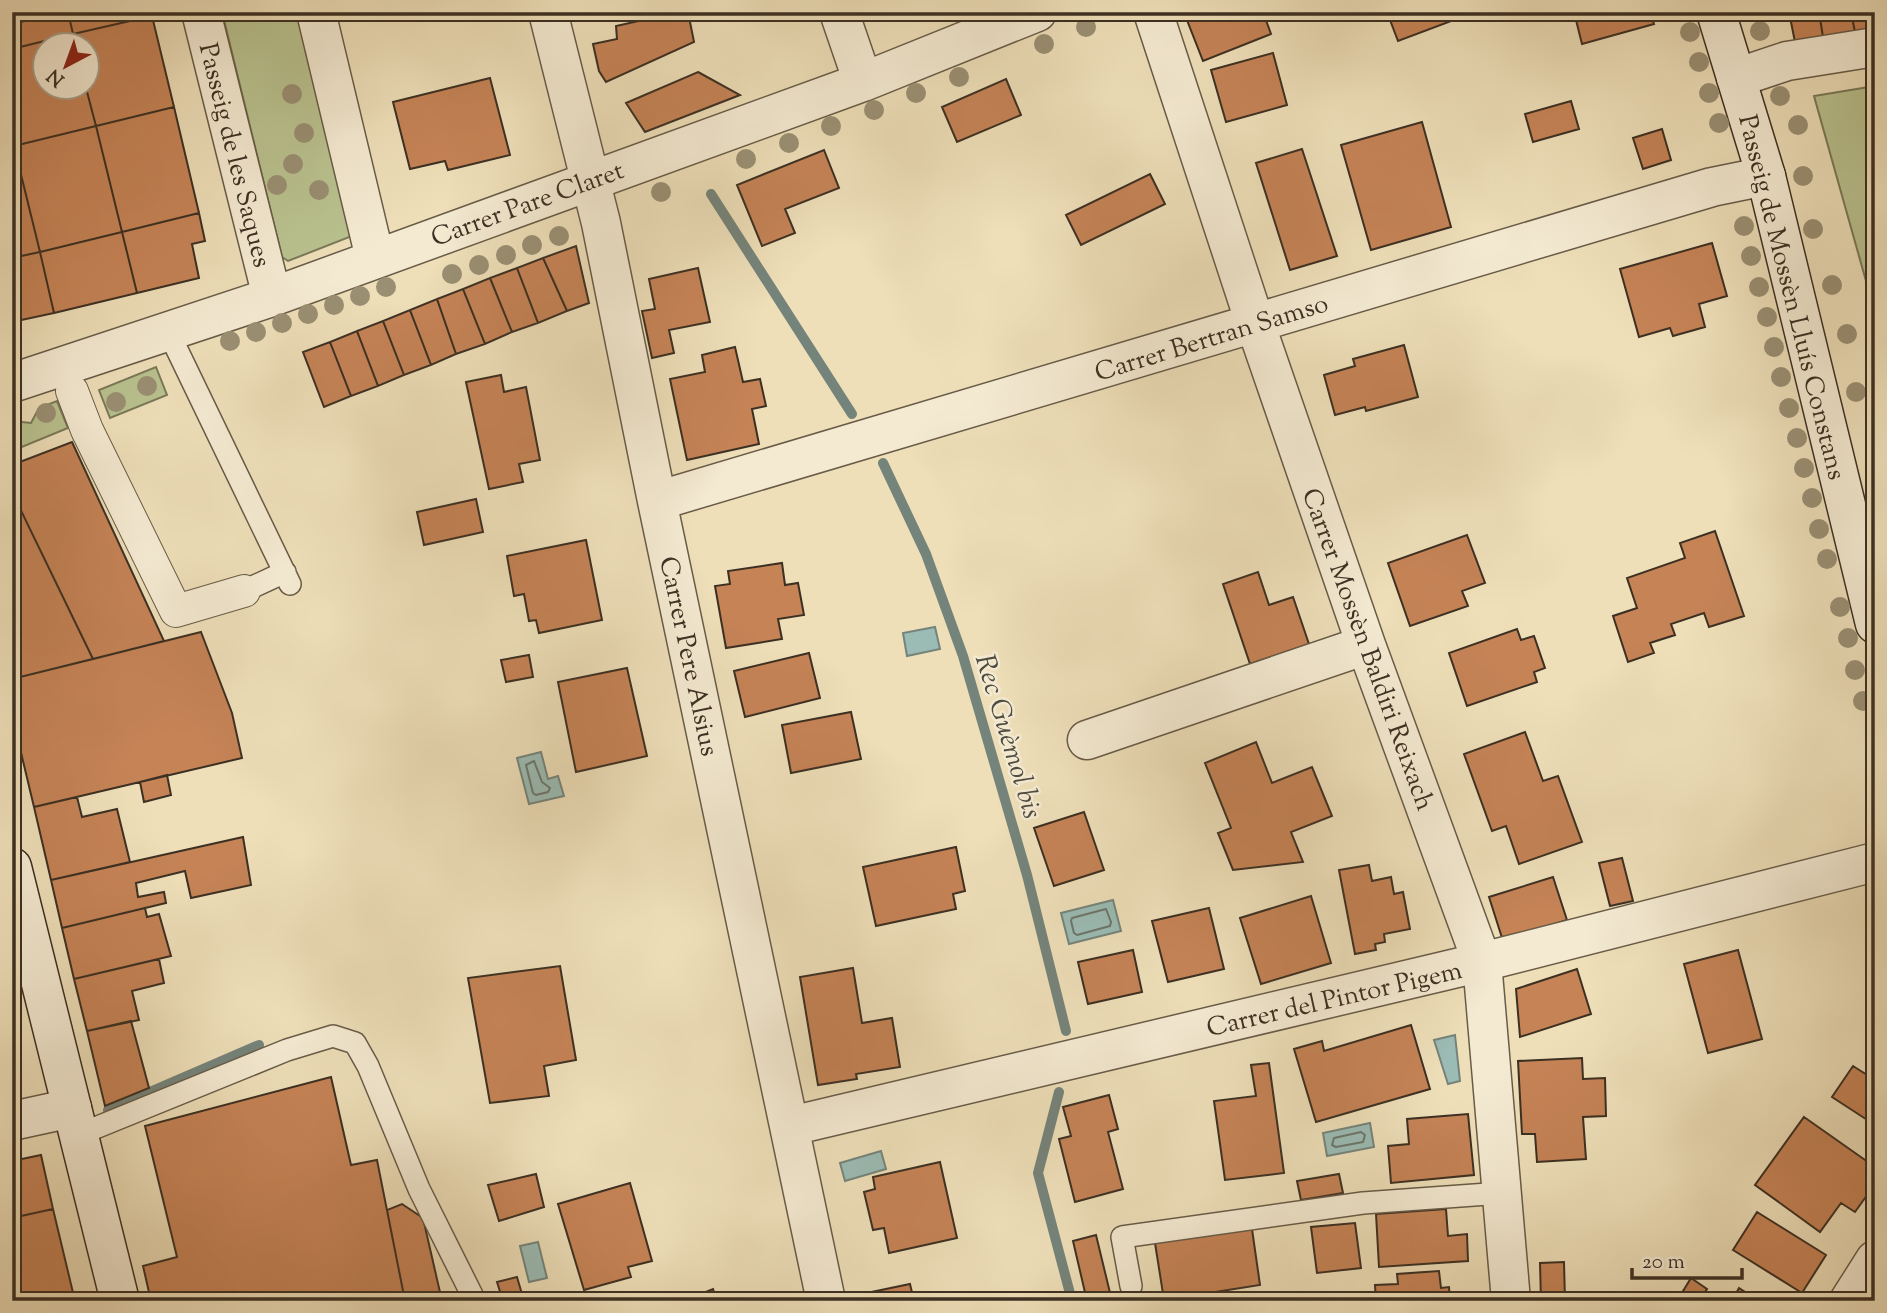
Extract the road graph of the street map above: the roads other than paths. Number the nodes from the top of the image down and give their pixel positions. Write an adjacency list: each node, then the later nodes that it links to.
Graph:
1 (201, 12): 14 (street, Passeig de les Saques)
2 (316, 12): 13 (street)
3 (548, 12): 12 (street, Carrer Pere Alsius)
4 (839, 12): 10 (street)
5 (1037, 12): 10 (street, Carrer Pare Claret)
6 (1153, 12): 15 (street, Carrer Mossèn Baldiri Reixach)
7 (1716, 12): 9 (street, Passeig de Mossèn Lluís Constans)
8 (1875, 47): 9 (street)
9 (1736, 78): 11 (street, Passeig de Mossèn Lluís Constans)
10 (863, 82): 12 (street, Carrer Pare Claret)
11 (1766, 176): 15 (street, Carrer Bertran Samso); 21 (street, Passeig de Mossèn Lluís Constans)
12 (591, 179): 13 (street, Carrer Pare Claret); 19 (street, Carrer Pere Alsius)
13 (375, 258): 14 (street, Carrer Pare Claret)
14 (272, 297): 16 (street, Carrer Pare Claret)
15 (1255, 323): 19 (street, Carrer Bertran Samso); 22 (street, Carrer Mossèn Baldiri Reixach)
16 (168, 331): 17 (street, Carrer Pare Claret); 20 (lane)
17 (12, 383)
18 (72, 391): 20 (street)
19 (657, 501): 29 (street, Carrer Pere Alsius)
20 (244, 591)
21 (1875, 624)
22 (1366, 645): 23 (street); 26 (street, Carrer Mossèn Baldiri Reixach)
23 (1087, 740)
24 (1875, 862): 26 (street, Carrer del Pintor Pigem)
25 (14, 886): 28 (street)
26 (1482, 962): 29 (street, Carrer del Pintor Pigem); 30 (street, Carrer Mossèn Baldiri Reixach)
27 (12, 1121): 28 (street)
28 (75, 1121): 33 (lane); 34 (street)
29 (791, 1126): 35 (street, Carrer Pere Alsius)
30 (1502, 1193): 32 (lane); 36 (street, Carrer Mossèn Baldiri Reixach)
31 (1875, 1260): 37 (street)
32 (1131, 1286)
33 (474, 1299)
34 (120, 1301)
35 (826, 1301)
36 (1511, 1301)
37 (1849, 1301)

